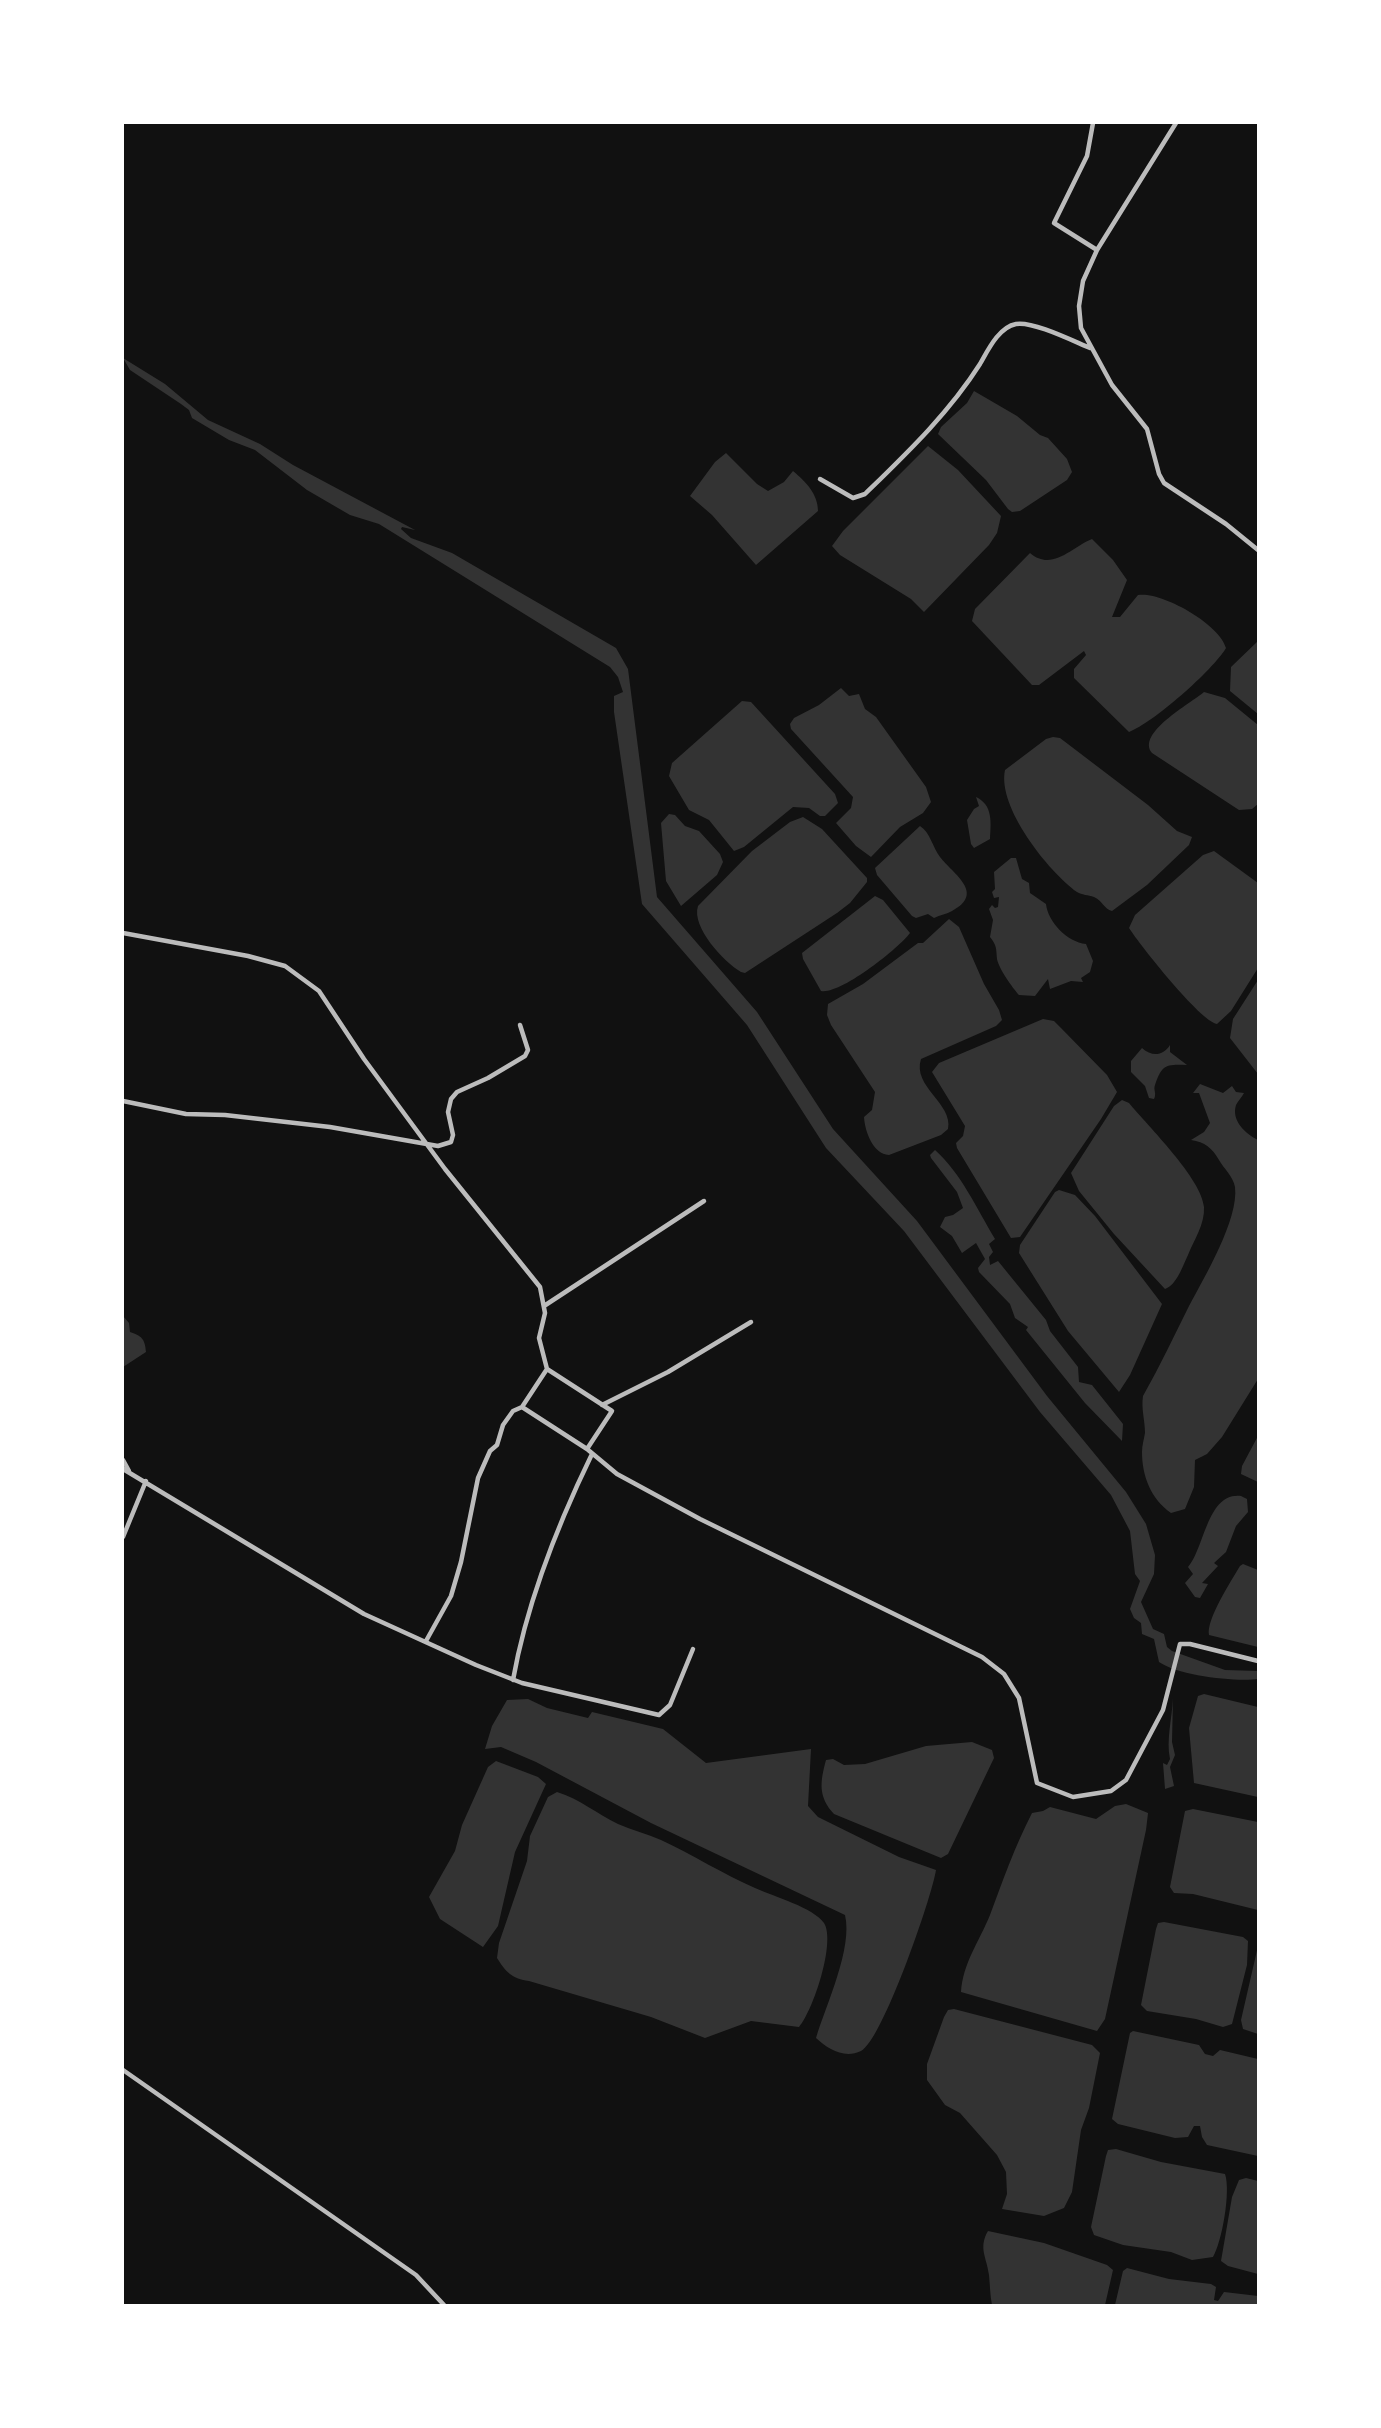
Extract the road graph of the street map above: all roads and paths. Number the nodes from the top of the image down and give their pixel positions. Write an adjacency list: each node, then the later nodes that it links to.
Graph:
1 (1093, 123): 3 (street)
2 (1176, 123): 3 (street)
3 (1097, 250): 4 (street)
4 (1090, 348): 5 (street); 6 (street)
5 (820, 479)
6 (1258, 550)
7 (123, 933): 10 (street)
8 (520, 1025): 10 (street)
9 (123, 1101): 10 (street)
10 (425, 1142): 12 (street)
11 (704, 1201): 12 (street)
12 (544, 1306): 14 (street)
13 (751, 1322): 15 (street)
14 (547, 1369): 15 (street); 16 (street)
15 (602, 1405): 17 (street)
16 (522, 1407): 17 (street); 24 (street)
17 (587, 1449): 18 (street)
18 (592, 1454): 26 (street); 27 (street)
19 (123, 1460): 21 (street)
20 (123, 1469): 21 (street)
21 (129, 1471): 22 (street)
22 (146, 1481): 23 (street); 24 (street)
23 (123, 1537)
24 (426, 1641): 27 (street)
25 (693, 1649): 27 (street)
26 (1258, 1661)
27 (513, 1680)
28 (123, 2070): 29 (street)
29 (444, 2305)

